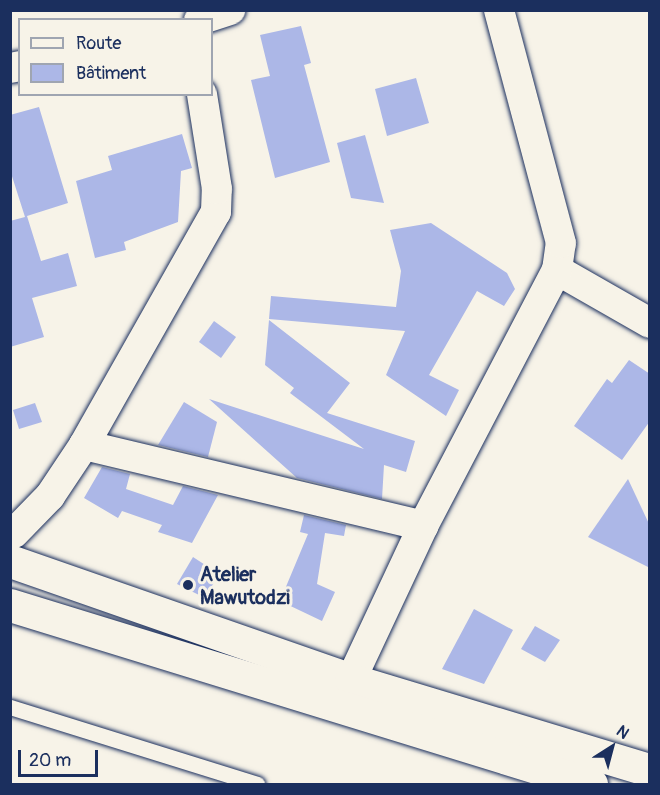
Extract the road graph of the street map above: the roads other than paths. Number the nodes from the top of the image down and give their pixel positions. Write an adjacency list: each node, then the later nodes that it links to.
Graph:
1 (230, 10): 3 (street)
2 (499, 10): 5 (street)
3 (205, 18)
4 (202, 96): 7 (street)
5 (557, 270): 6 (street); 8 (street)
6 (650, 323)
7 (84, 445): 8 (street); 9 (street)
8 (423, 526): 11 (street)
9 (11, 542): 11 (main road)
10 (10, 605): 15 (main road)
11 (351, 680): 13 (main road)
12 (10, 707): 14 (lane)
13 (650, 770)
14 (257, 784)
15 (591, 784)

